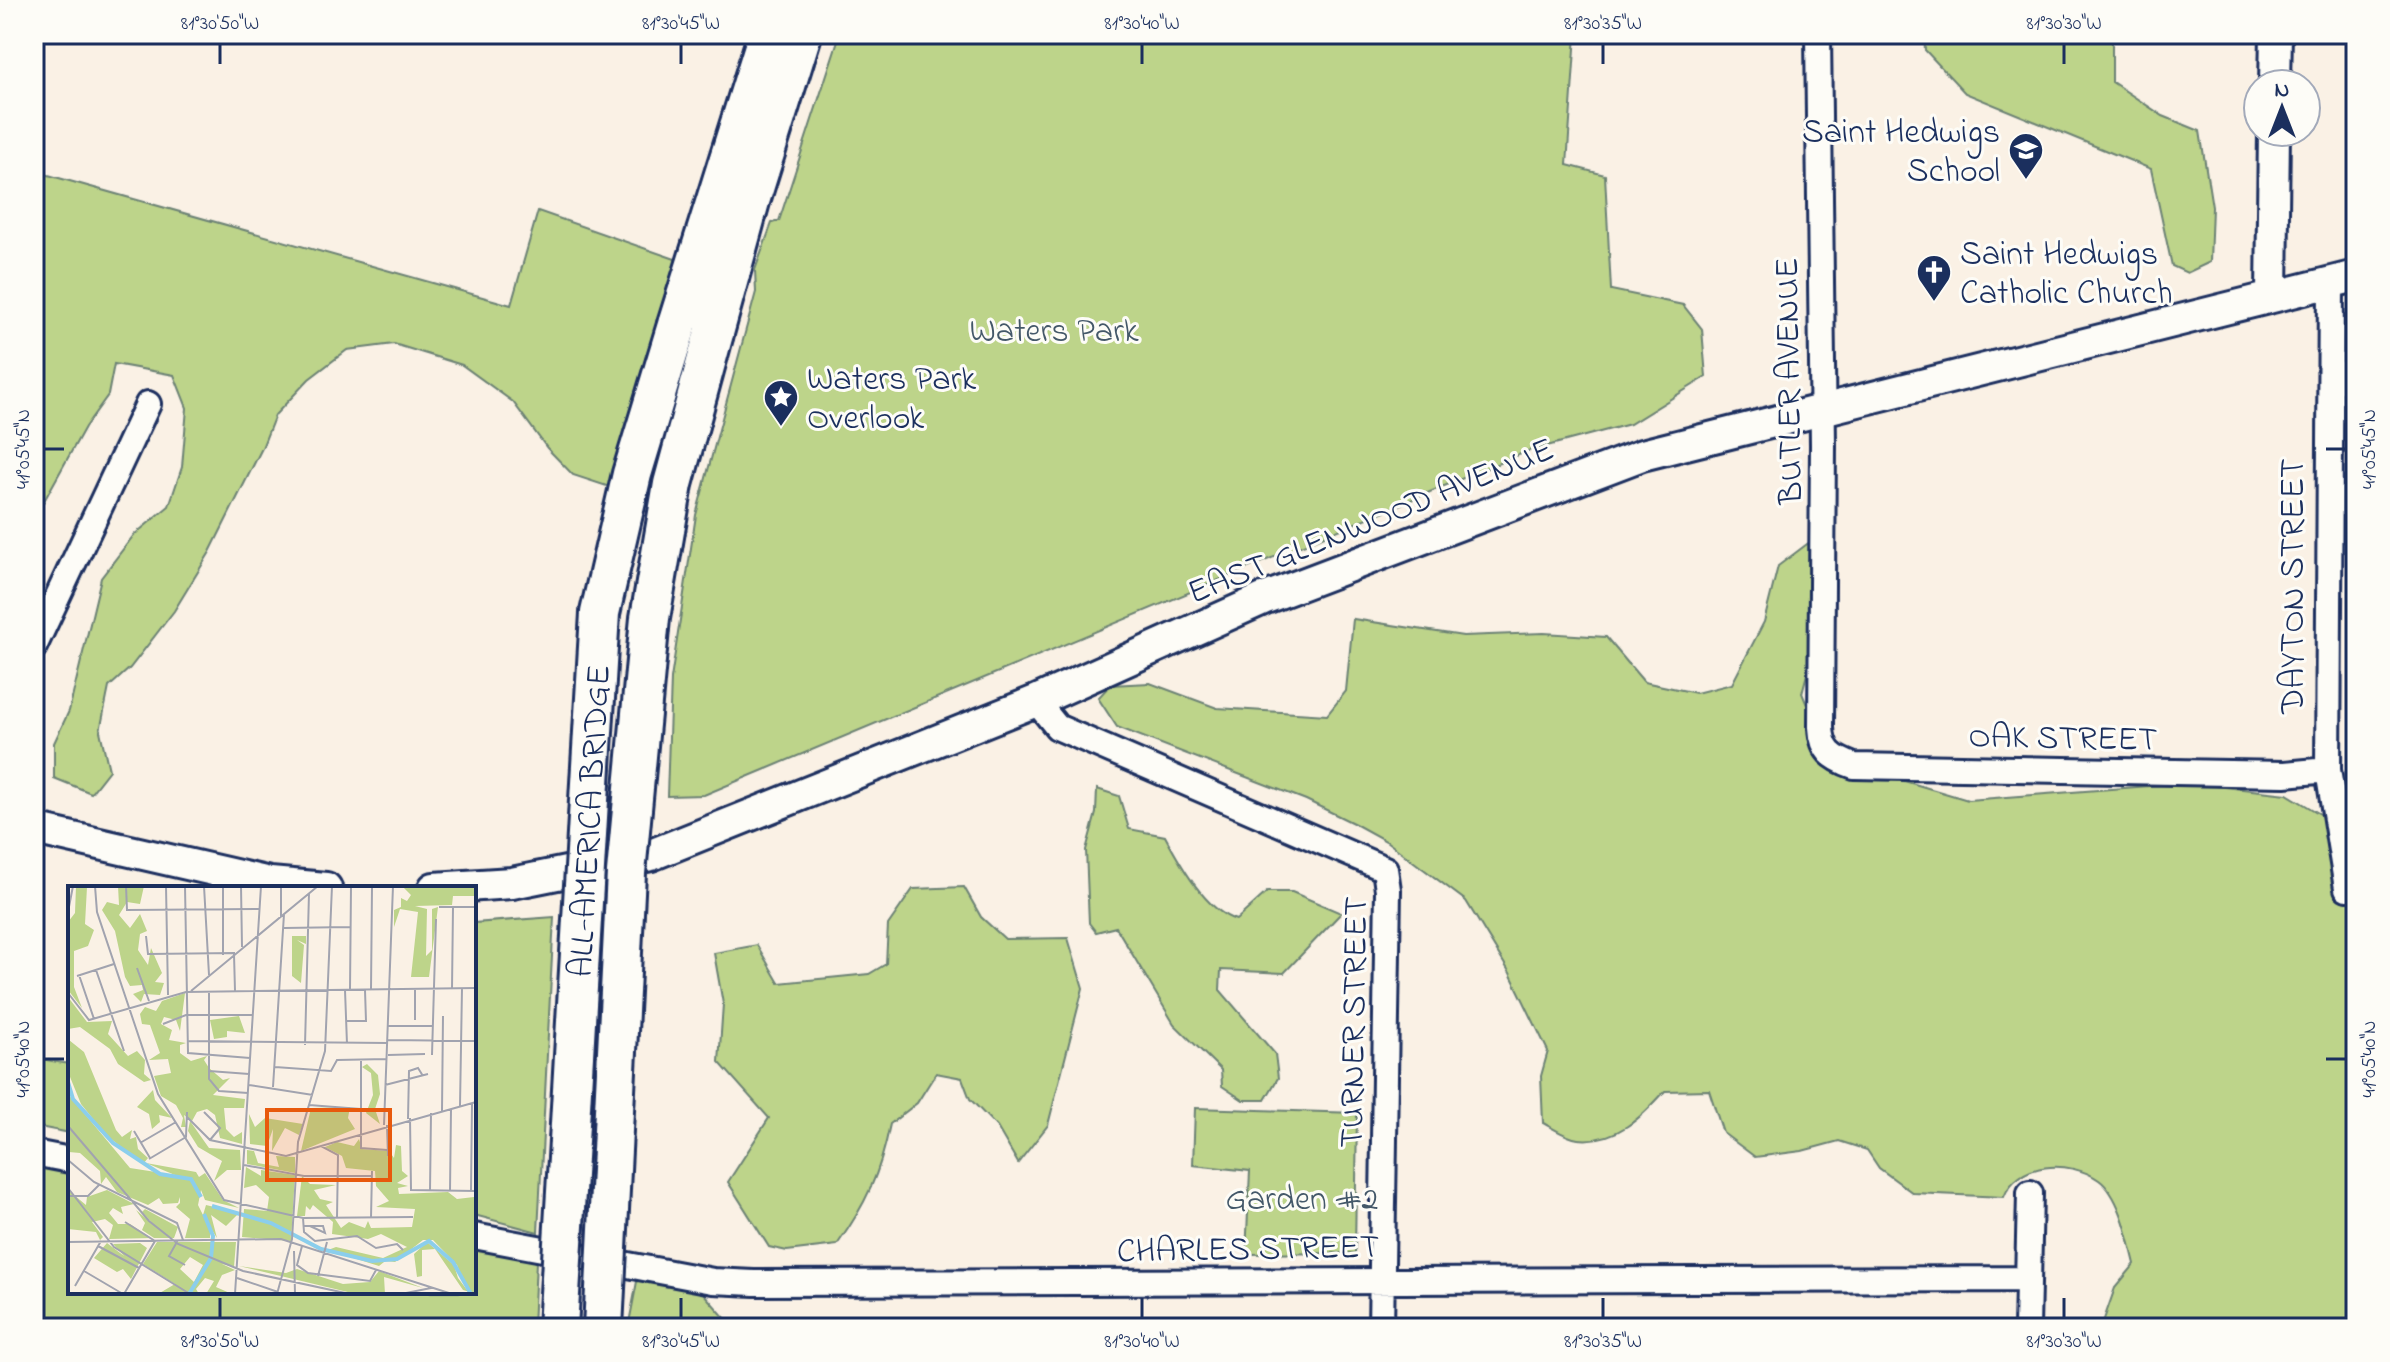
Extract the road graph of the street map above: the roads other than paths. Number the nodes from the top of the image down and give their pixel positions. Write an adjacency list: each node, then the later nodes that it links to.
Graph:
1 (768, 34): 25 (main road, ALL-AMERICA BRIDGE, bridge)
2 (802, 34): 26 (main road, ALL-AMERICA BRIDGE, bridge)
3 (1818, 34): 10 (street, BUTLER AVENUE)
4 (2276, 34): 5 (street)
5 (2275, 68)
6 (2274, 148): 8 (street)
7 (2343, 280): 8 (street, EAST GLENWOOD AVENUE); 14 (street, DAYTON STREET)
8 (2272, 295): 10 (street, EAST GLENWOOD AVENUE)
9 (148, 404): 11 (street)
10 (1823, 407): 12 (street, EAST GLENWOOD AVENUE); 13 (street, BUTLER AVENUE)
11 (34, 647)
12 (1036, 701): 17 (street, EAST GLENWOOD AVENUE); 23 (street, TURNER STREET)
13 (1821, 727): 14 (street, OAK STREET)
14 (2328, 770): 18 (street, DAYTON STREET)
15 (34, 829): 16 (street)
16 (304, 886)
17 (465, 886)
18 (2347, 888)
19 (34, 1153): 20 (street)
20 (68, 1160)
21 (2030, 1193): 24 (street)
22 (476, 1236): 23 (street, CHARLES STREET)
23 (1382, 1279): 24 (street, CHARLES STREET); 27 (street, TURNER STREET)
24 (2027, 1279): 28 (street)
25 (558, 1328)
26 (603, 1328)
27 (1381, 1328)
28 (2027, 1328)

